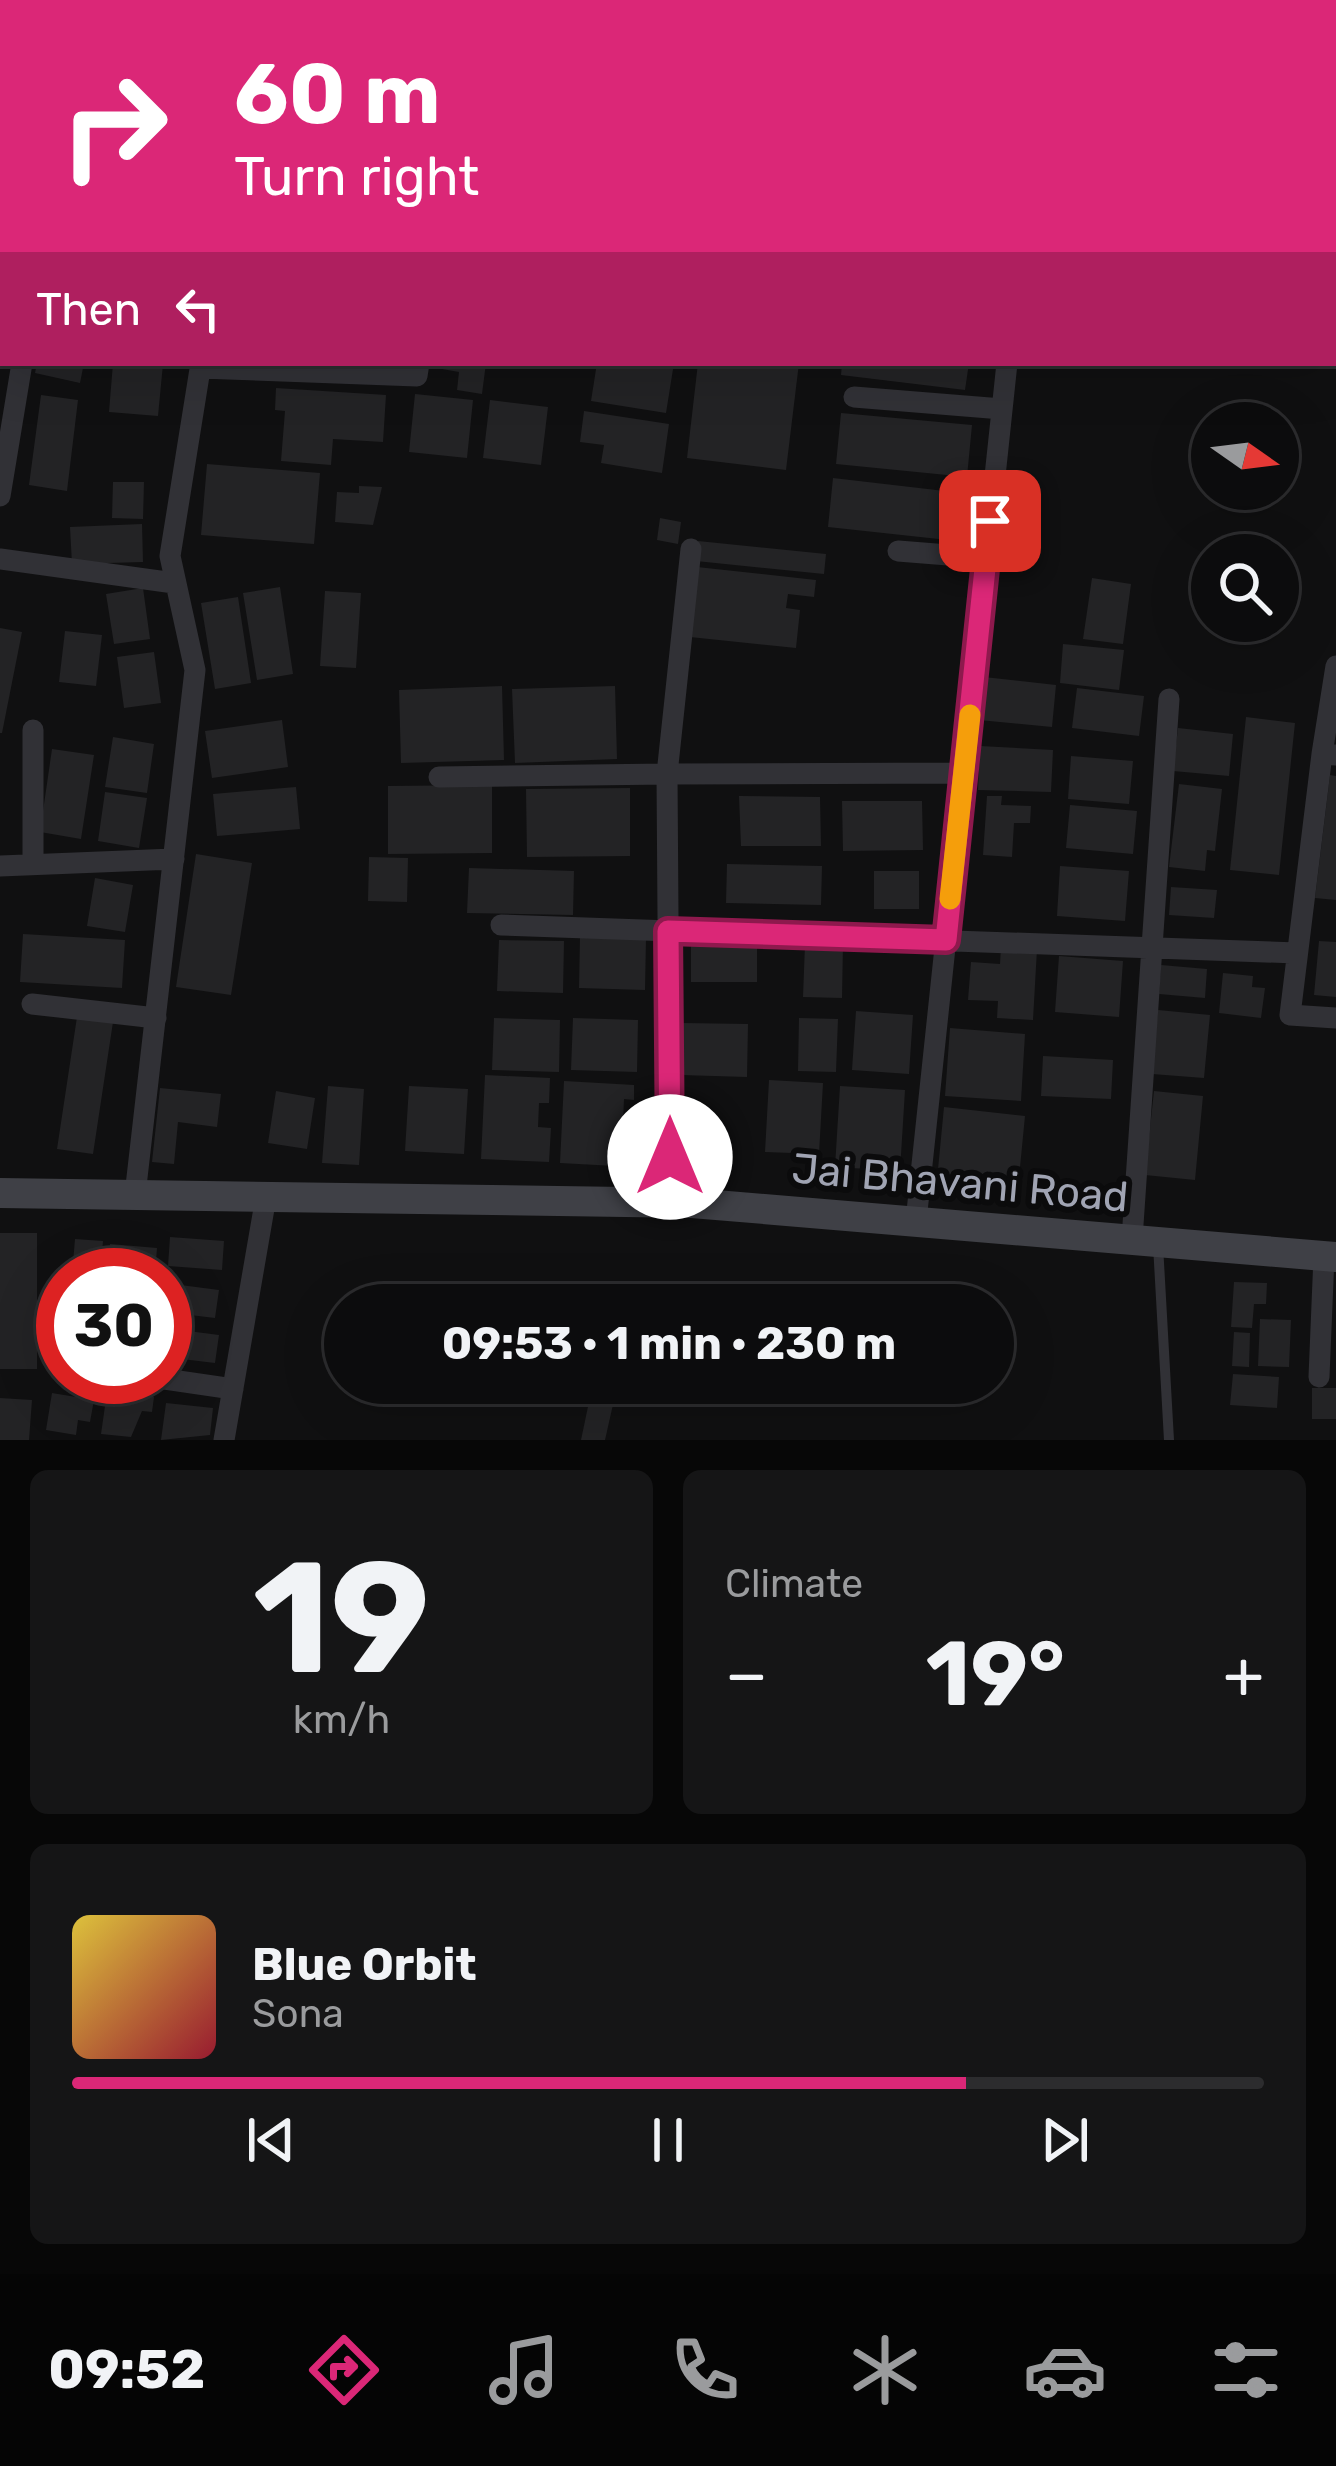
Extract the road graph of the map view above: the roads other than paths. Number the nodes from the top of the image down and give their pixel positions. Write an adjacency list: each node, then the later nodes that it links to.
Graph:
1 (22, 366): 7 (street)
2 (201, 366): 3 (street); 12 (street)
3 (419, 366)
4 (1007, 366): 6 (street)
5 (854, 397): 6 (street)
6 (1002, 410): 10 (street)
7 (0, 496)
8 (691, 549): 18 (street)
9 (898, 550): 10 (street)
10 (986, 558): 17 (street)
11 (0, 559): 12 (street)
12 (174, 583): 20 (street)
13 (1336, 666): 16 (street)
14 (1169, 699): 26 (street)
15 (33, 730): 21 (street)
16 (1329, 755): 27 (street)
17 (963, 773): 18 (street); 25 (street)
18 (667, 774): 19 (street); 24 (street)
19 (439, 776)
20 (174, 859): 21 (street); 29 (street)
21 (33, 862): 22 (street)
22 (0, 866)
23 (501, 925): 24 (street)
24 (668, 931): 25 (street); 34 (street)
25 (946, 940): 26 (street); 35 (street)
26 (1152, 948): 27 (street); 36 (street)
27 (1297, 953): 30 (street)
28 (32, 1004): 29 (street)
29 (156, 1018): 32 (street)
30 (1336, 1018)
31 (0, 1193): 32 (street, Jai Bhavani Road)
32 (135, 1195): 33 (street, Jai Bhavani Road)
33 (266, 1197): 34 (street, Jai Bhavani Road); 40 (street)
34 (670, 1203): 35 (street, Jai Bhavani Road)
35 (916, 1221): 36 (street, Jai Bhavani Road)
36 (1145, 1240): 37 (street, Jai Bhavani Road); 42 (lane)
37 (1330, 1257): 38 (street)
38 (1319, 1377)
39 (192, 1383): 40 (street)
40 (233, 1389): 41 (street)
41 (224, 1440)
42 (1169, 1440)

